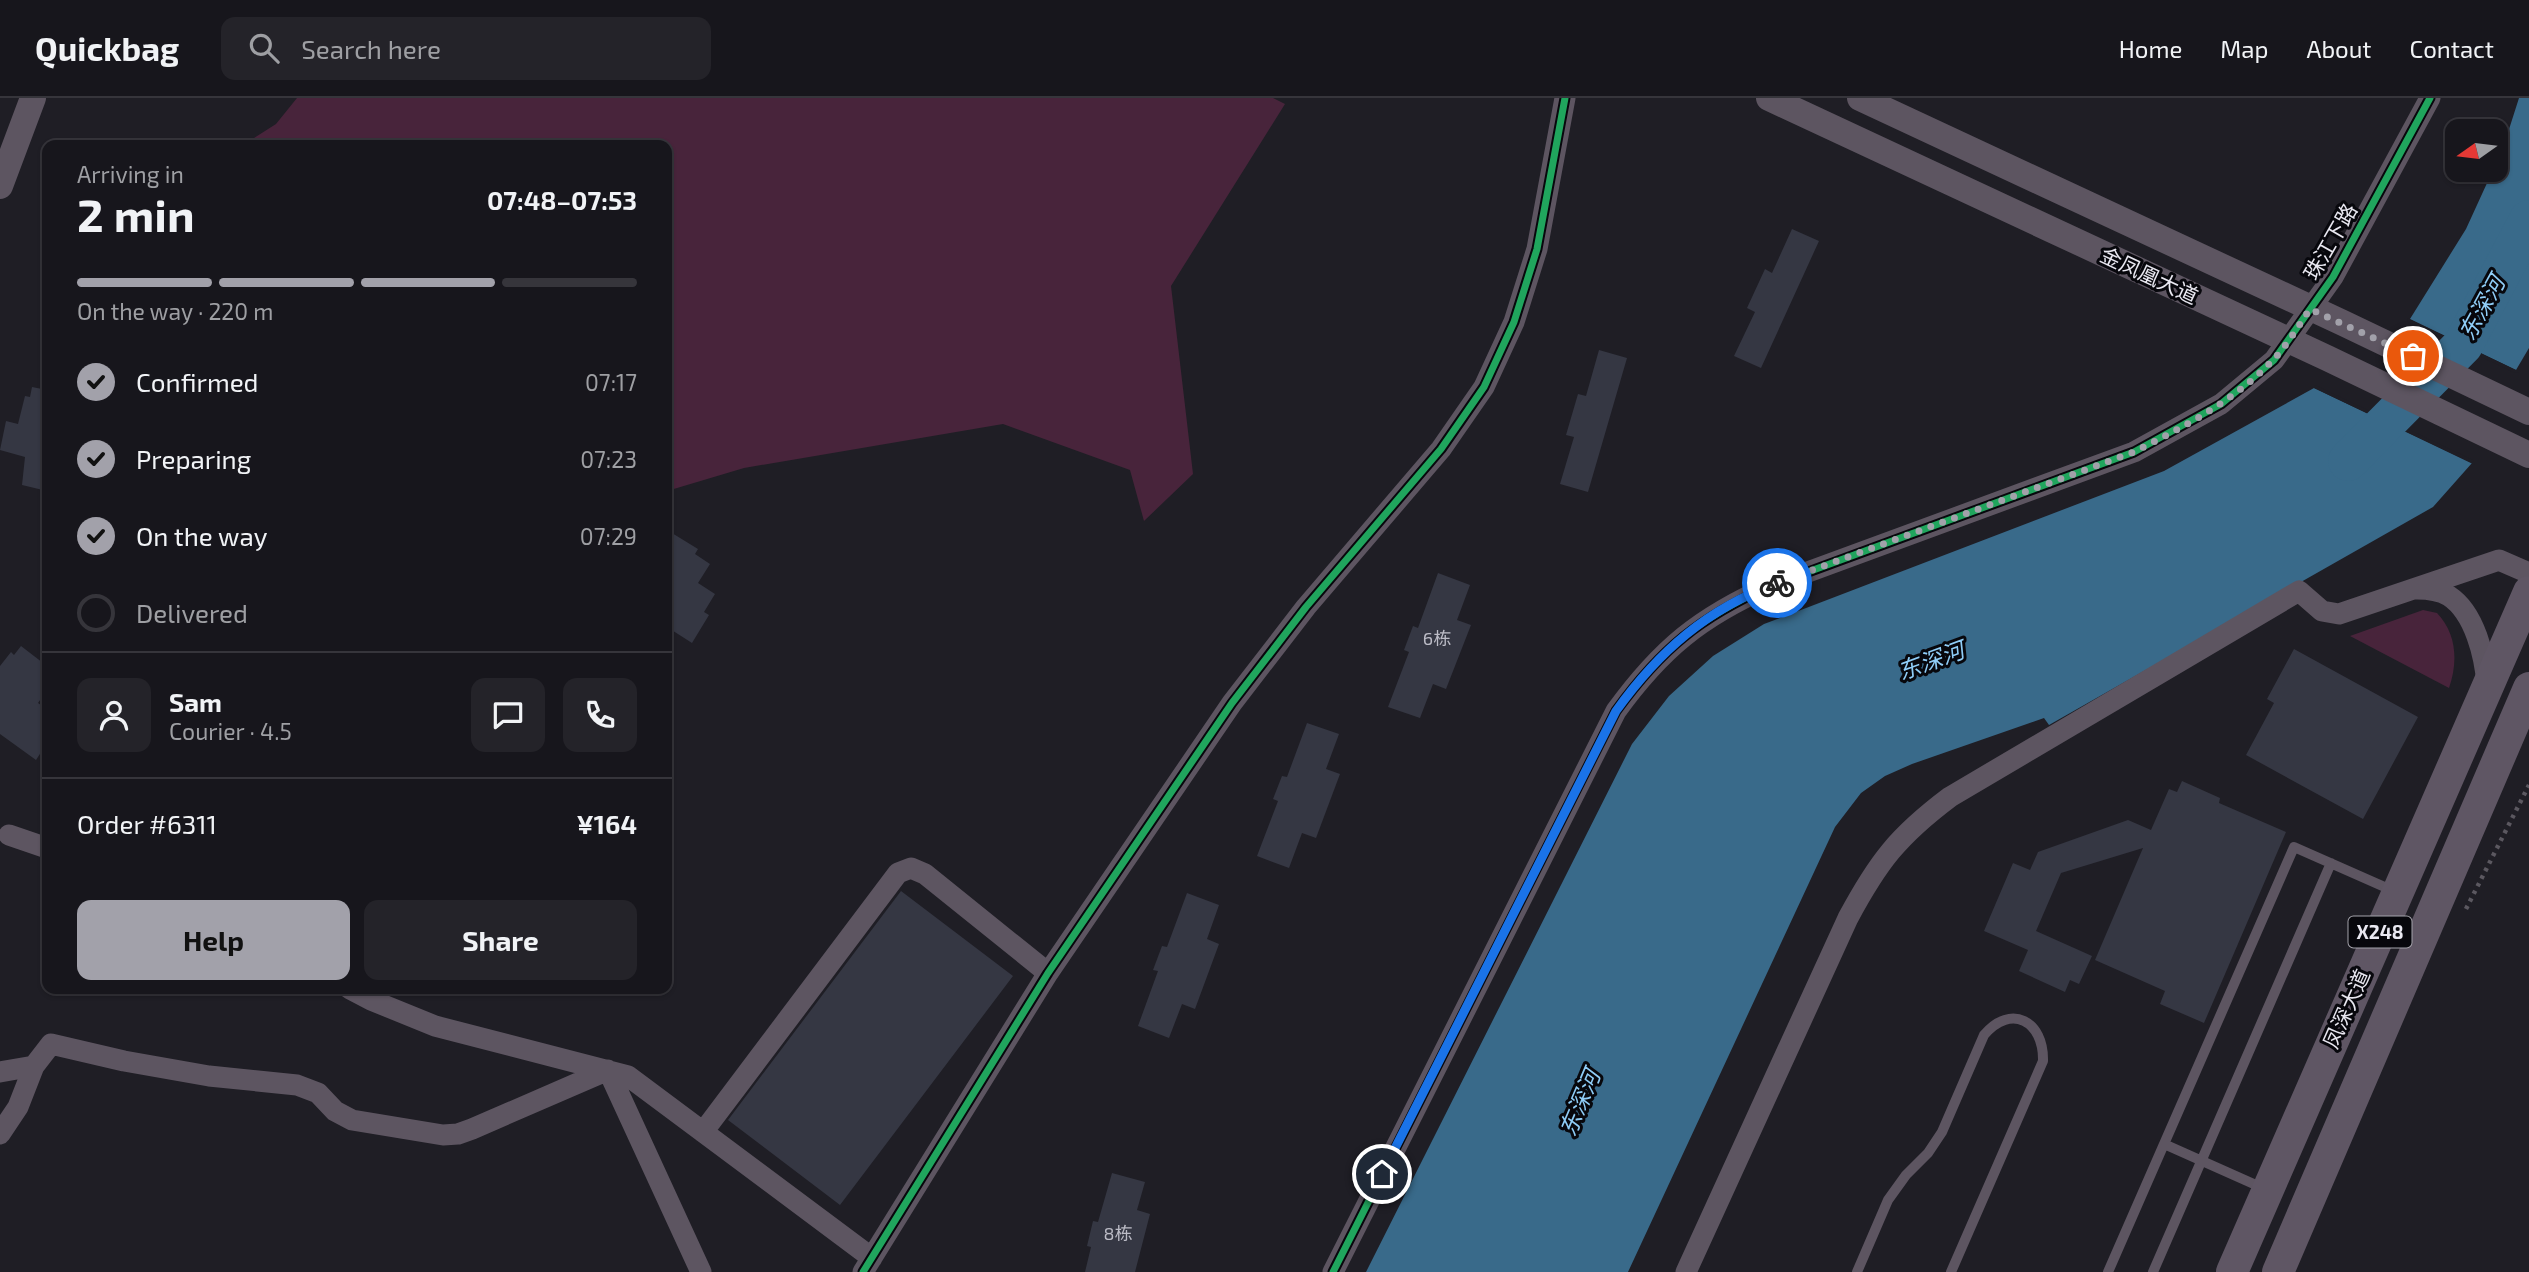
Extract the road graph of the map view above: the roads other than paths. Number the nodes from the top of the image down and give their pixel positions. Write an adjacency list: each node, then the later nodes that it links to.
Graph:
1 (33, 98): 6 (street)
2 (1565, 98): 20 (street)
3 (1769, 98): 8 (street, 金凤凰大道)
4 (1860, 98): 7 (street, 金凤凰大道)
5 (2430, 98): 7 (street, 珠江下路)
6 (0, 186)
7 (2310, 309): 8 (street, 珠江下路); 9 (street, 金凤凰大道)
8 (2288, 341): 10 (street, 金凤凰大道); 32 (street, 珠江下路)
9 (2529, 412)
10 (2529, 455)
11 (2529, 573): 12 (street)
12 (2415, 588): 14 (street); 33 (street)
13 (2529, 592): 14 (main road, 凤深大道 / X248)
14 (2487, 688): 19 (main road, 凤深大道 / X248)
15 (2529, 688): 39 (main road, 凤深大道 / X248)
16 (9, 835): 17 (street)
17 (42, 846)
18 (2331, 863): 19 (lane); 27 (lane); 28 (lane)
19 (2397, 893): 29 (main road, 凤深大道 / X248)
20 (1048, 973): 25 (street); 30 (street)
21 (360, 994): 23 (street)
22 (34, 1066): 23 (street); 24 (street); 26 (street)
23 (608, 1070): 25 (street); 31 (street)
24 (0, 1072)
25 (703, 1132): 30 (street)
26 (0, 1134)
27 (2164, 1144): 28 (lane); 36 (lane)
28 (2202, 1161): 29 (lane); 37 (lane)
29 (2267, 1190): 38 (main road, 凤深大道 / X248)
30 (868, 1265)
31 (701, 1272)
32 (1333, 1272)
33 (1687, 1272)
34 (1857, 1272): 35 (lane)
35 (1951, 1272)
36 (2108, 1272)
37 (2154, 1272)
38 (2231, 1272)
39 (2278, 1272)

